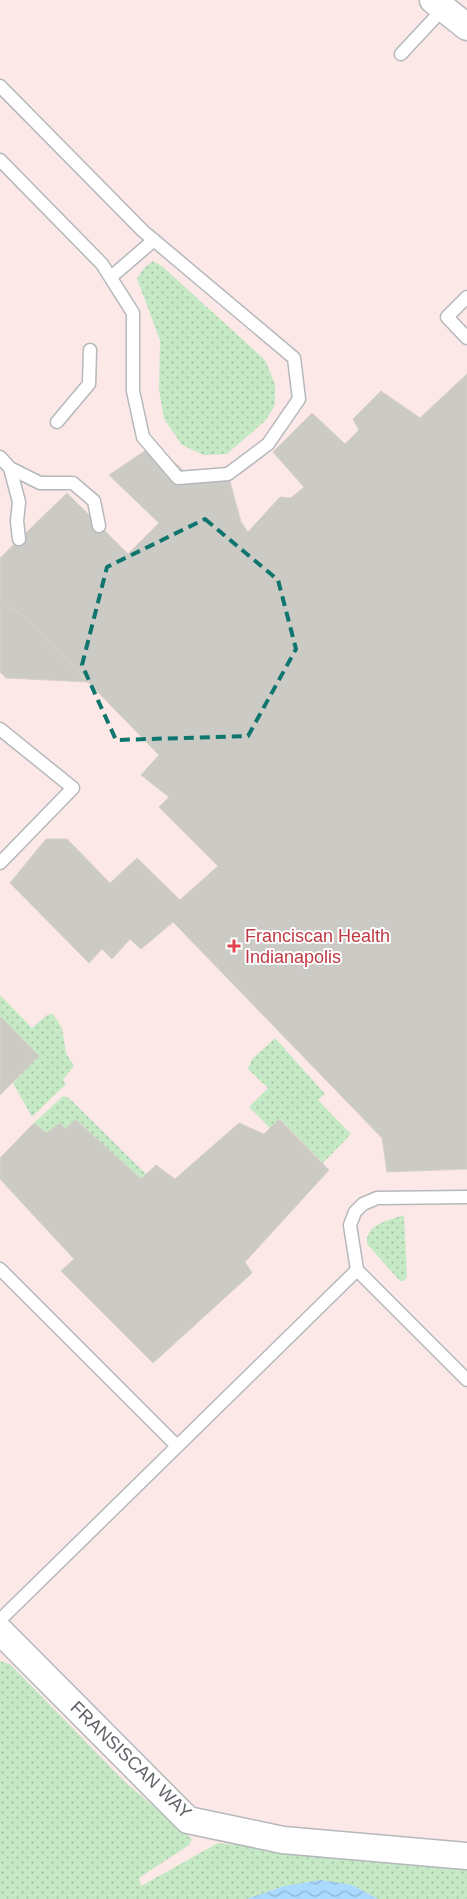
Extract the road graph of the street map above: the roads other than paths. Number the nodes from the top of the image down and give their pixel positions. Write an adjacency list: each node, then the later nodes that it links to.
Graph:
1 (438, 4): 2 (street); 3 (lane)
2 (467, 26)
3 (401, 54)
4 (0, 86): 6 (lane)
5 (0, 160): 7 (lane)
6 (154, 240): 7 (lane); 7 (lane)
7 (111, 277)
8 (467, 297): 9 (lane)
9 (467, 338)
10 (90, 350): 11 (lane)
11 (57, 422)
12 (0, 458): 13 (lane)
13 (10, 468): 14 (lane); 15 (lane)
14 (100, 526)
15 (19, 539)
16 (0, 729): 17 (lane)
17 (0, 863)
18 (467, 1197): 20 (lane)
19 (0, 1269): 22 (lane)
20 (357, 1270): 21 (lane); 22 (lane)
21 (467, 1380)
22 (177, 1446): 23 (lane)
23 (0, 1620)
24 (0, 1631): 25 (street, FRANSISCAN WAY)
25 (467, 1856)

